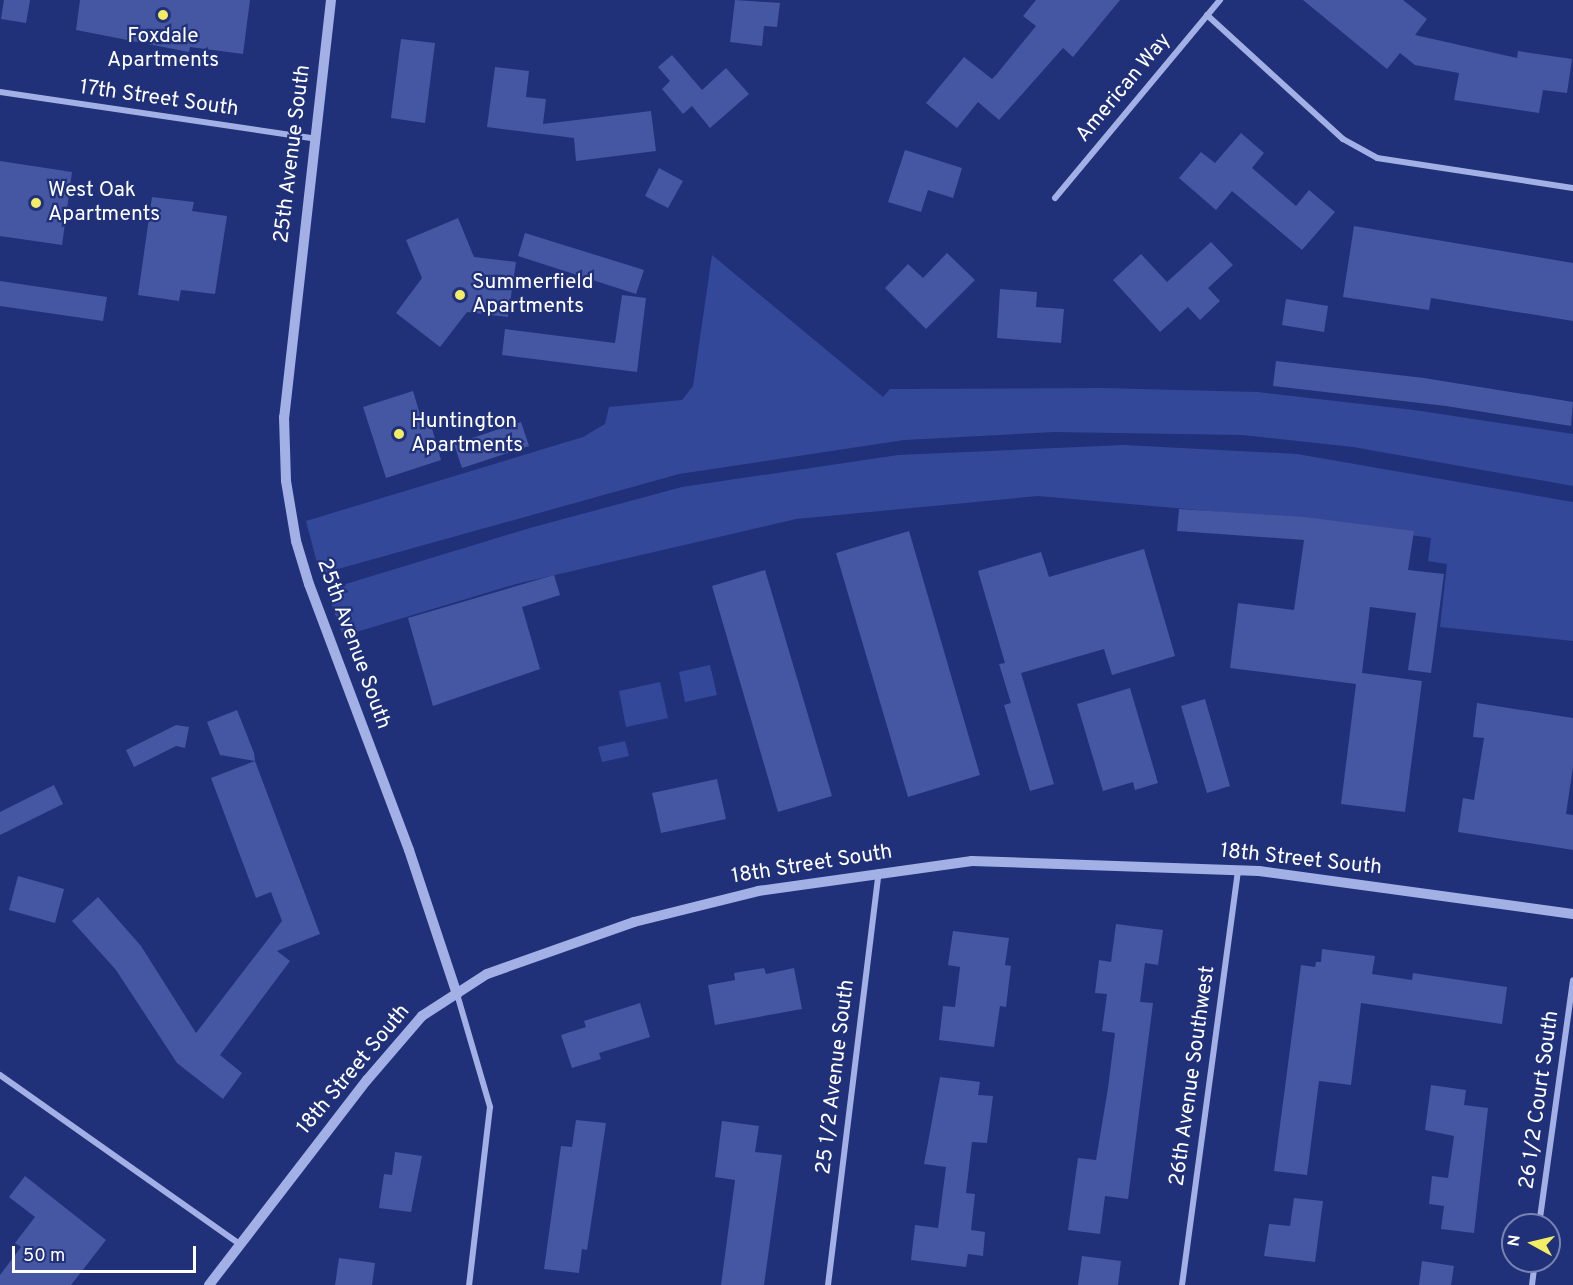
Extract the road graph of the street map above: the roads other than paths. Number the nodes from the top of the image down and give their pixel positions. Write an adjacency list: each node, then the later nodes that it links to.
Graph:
1 (332, 0): 5 (street, 25th Avenue South)
2 (1220, 0): 3 (street, American Way)
3 (1207, 15): 6 (street); 7 (street, American Way)
4 (0, 92): 5 (street, 17th Street South)
5 (313, 138): 12 (street, 25th Avenue South)
6 (1573, 188)
7 (1054, 198)
8 (1238, 871): 9 (street, 18th Street South); 10 (street, 18th Street South); 19 (street, 26th Avenue Southwest)
9 (879, 872): 12 (street, 18th Street South); 18 (street, 25 1/2 Avenue South)
10 (1573, 914)
11 (1573, 980): 14 (street, 26 1/2 Court South)
12 (457, 994): 15 (street, 18th Street South); 17 (street, 25th Avenue South)
13 (0, 1075): 15 (street)
14 (1541, 1213)
15 (240, 1244): 16 (street, 18th Street South)
16 (209, 1285)
17 (469, 1285)
18 (828, 1285)
19 (1182, 1285)

